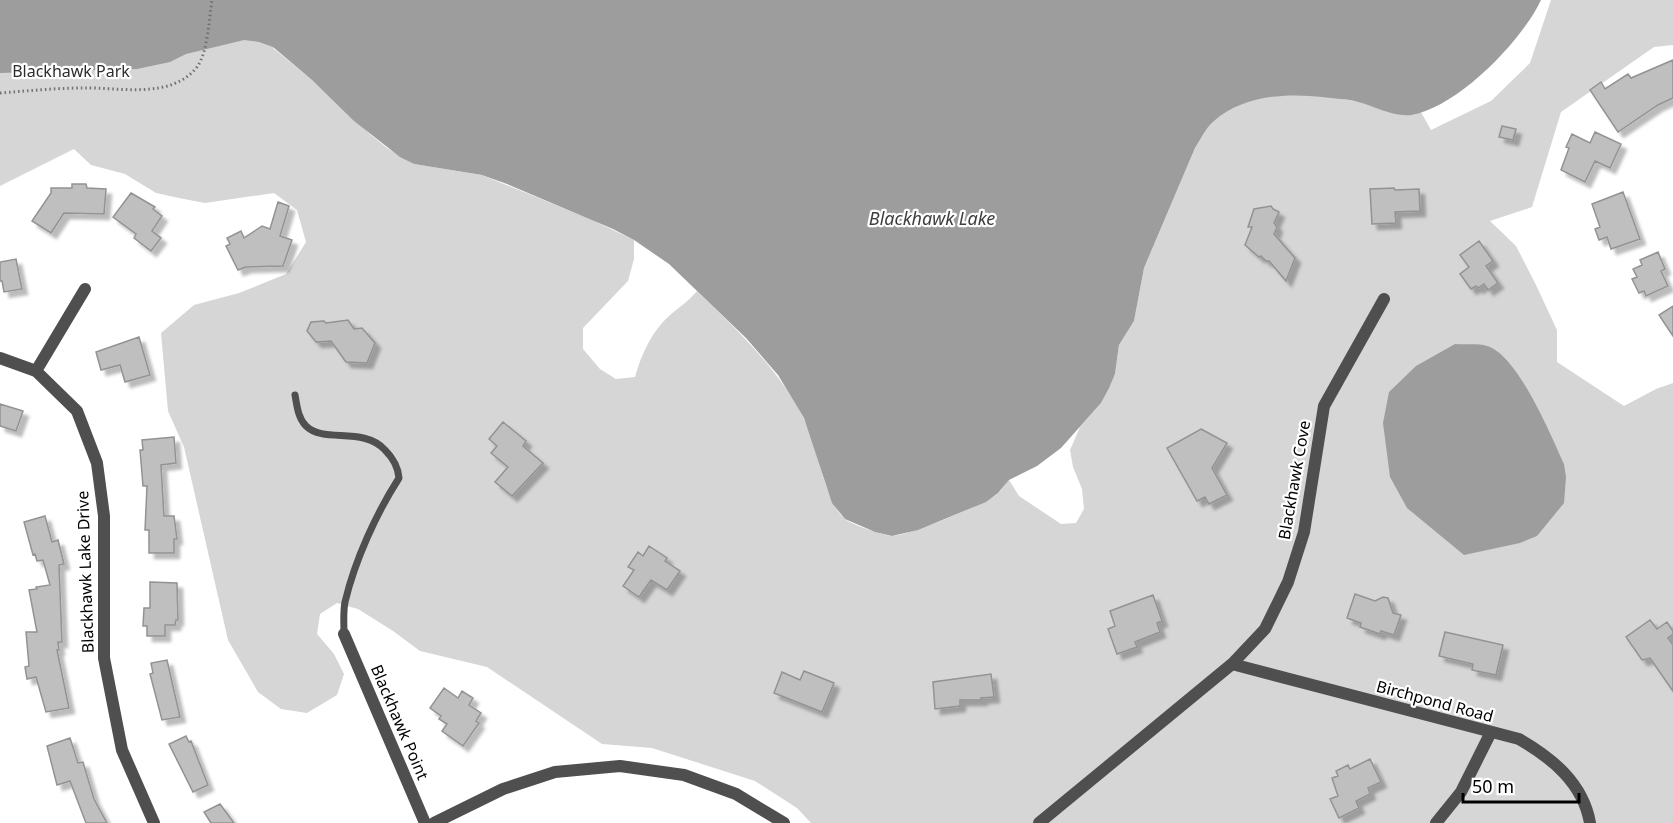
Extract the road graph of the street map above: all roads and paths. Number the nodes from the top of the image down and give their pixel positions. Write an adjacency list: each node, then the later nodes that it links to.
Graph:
1 (212, 0): 2 (path)
2 (0, 93)
3 (85, 289): 6 (street)
4 (1384, 299): 9 (street, Blackhawk Cove)
5 (0, 358): 6 (street, Blackhawk Lake Drive)
6 (36, 371): 11 (street, Blackhawk Lake Drive)
7 (295, 395): 8 (lane)
8 (344, 634): 12 (street, Blackhawk Point)
9 (1232, 664): 10 (street, Birchpond Road); 15 (street, Blackhawk Cove)
10 (1491, 732): 16 (street); 17 (street, Birchpond Road)
11 (154, 823)
12 (425, 823)
13 (434, 823): 14 (street)
14 (784, 823)
15 (1039, 823)
16 (1436, 823)
17 (1590, 823)

